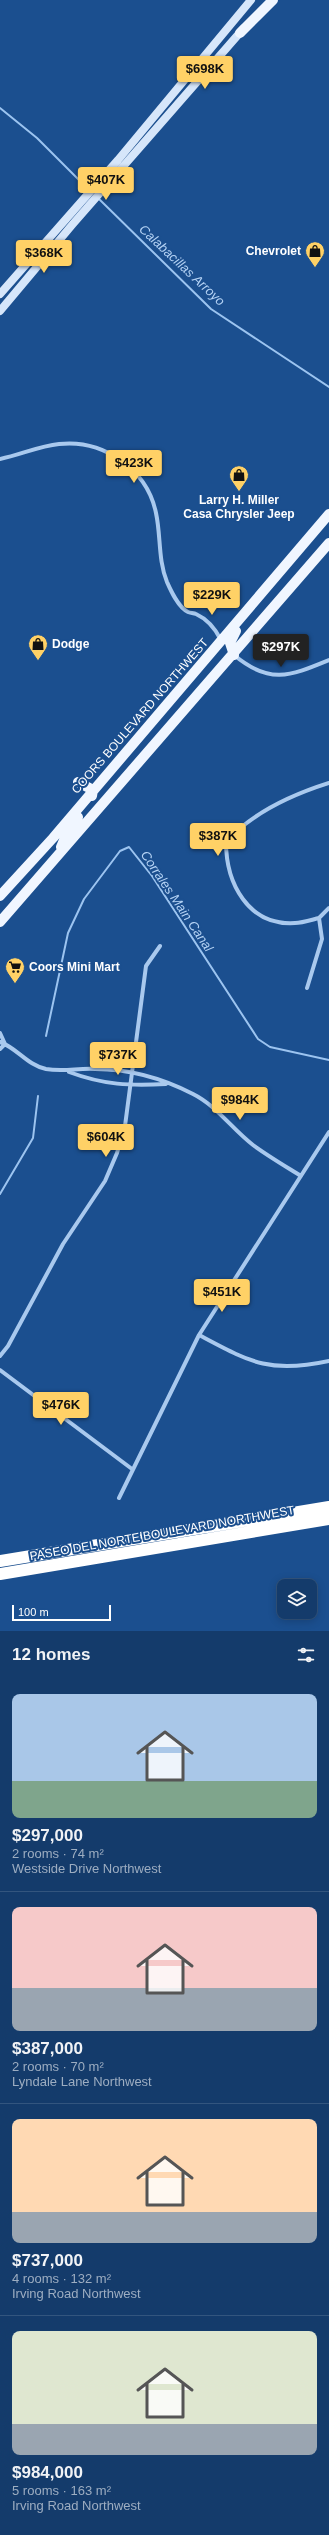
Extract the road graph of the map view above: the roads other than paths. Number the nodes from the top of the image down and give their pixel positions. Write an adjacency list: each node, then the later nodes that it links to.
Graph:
1 (251, 0): 5 (main road)
2 (268, 0): 4 (main road)
3 (273, 0): 4 (main road)
4 (240, 33): 5 (main road)
5 (121, 162): 6 (main road)
6 (69, 222): 7 (main road); 8 (main road)
7 (0, 294)
8 (0, 311)
9 (0, 459): 13 (street)
10 (329, 514): 11 (main road, COORS BOULEVARD NORTHWEST)
11 (320, 524): 13 (main road, COORS BOULEVARD NORTHWEST); 14 (main road)
12 (329, 543): 14 (main road)
13 (221, 641): 16 (main road); 19 (main road, COORS BOULEVARD NORTHWEST)
14 (234, 655): 15 (street); 16 (main road)
15 (329, 660)
16 (157, 742): 20 (main road)
17 (78, 782): 19 (main road)
18 (329, 783): 23 (street)
19 (93, 790): 20 (main road); 21 (main road, COORS BOULEVARD NORTHWEST)
20 (58, 854): 24 (main road)
21 (0, 896)
22 (329, 908): 23 (street)
23 (319, 918): 26 (street)
24 (0, 922)
25 (160, 946): 31 (street)
26 (307, 988)
27 (0, 1033): 28 (street)
28 (2, 1043): 29 (street); 30 (street)
29 (0, 1049)
30 (67, 1071): 31 (street); 33 (street)
31 (133, 1072): 32 (street); 33 (street)
32 (169, 1084): 33 (street); 35 (street)
33 (131, 1086): 37 (street)
34 (329, 1132): 35 (street)
35 (301, 1176): 36 (street)
36 (198, 1335): 38 (street); 40 (street)
37 (0, 1356)
38 (329, 1361)
39 (0, 1370): 40 (street)
40 (132, 1469): 41 (street)
41 (119, 1498)
42 (329, 1507): 44 (highway, PASEO DEL NORTE BOULEVARD NORTHWEST)
43 (329, 1519): 45 (highway, PASEO DEL NORTE BOULEVARD NORTHWEST)
44 (0, 1561)
45 (0, 1574)

